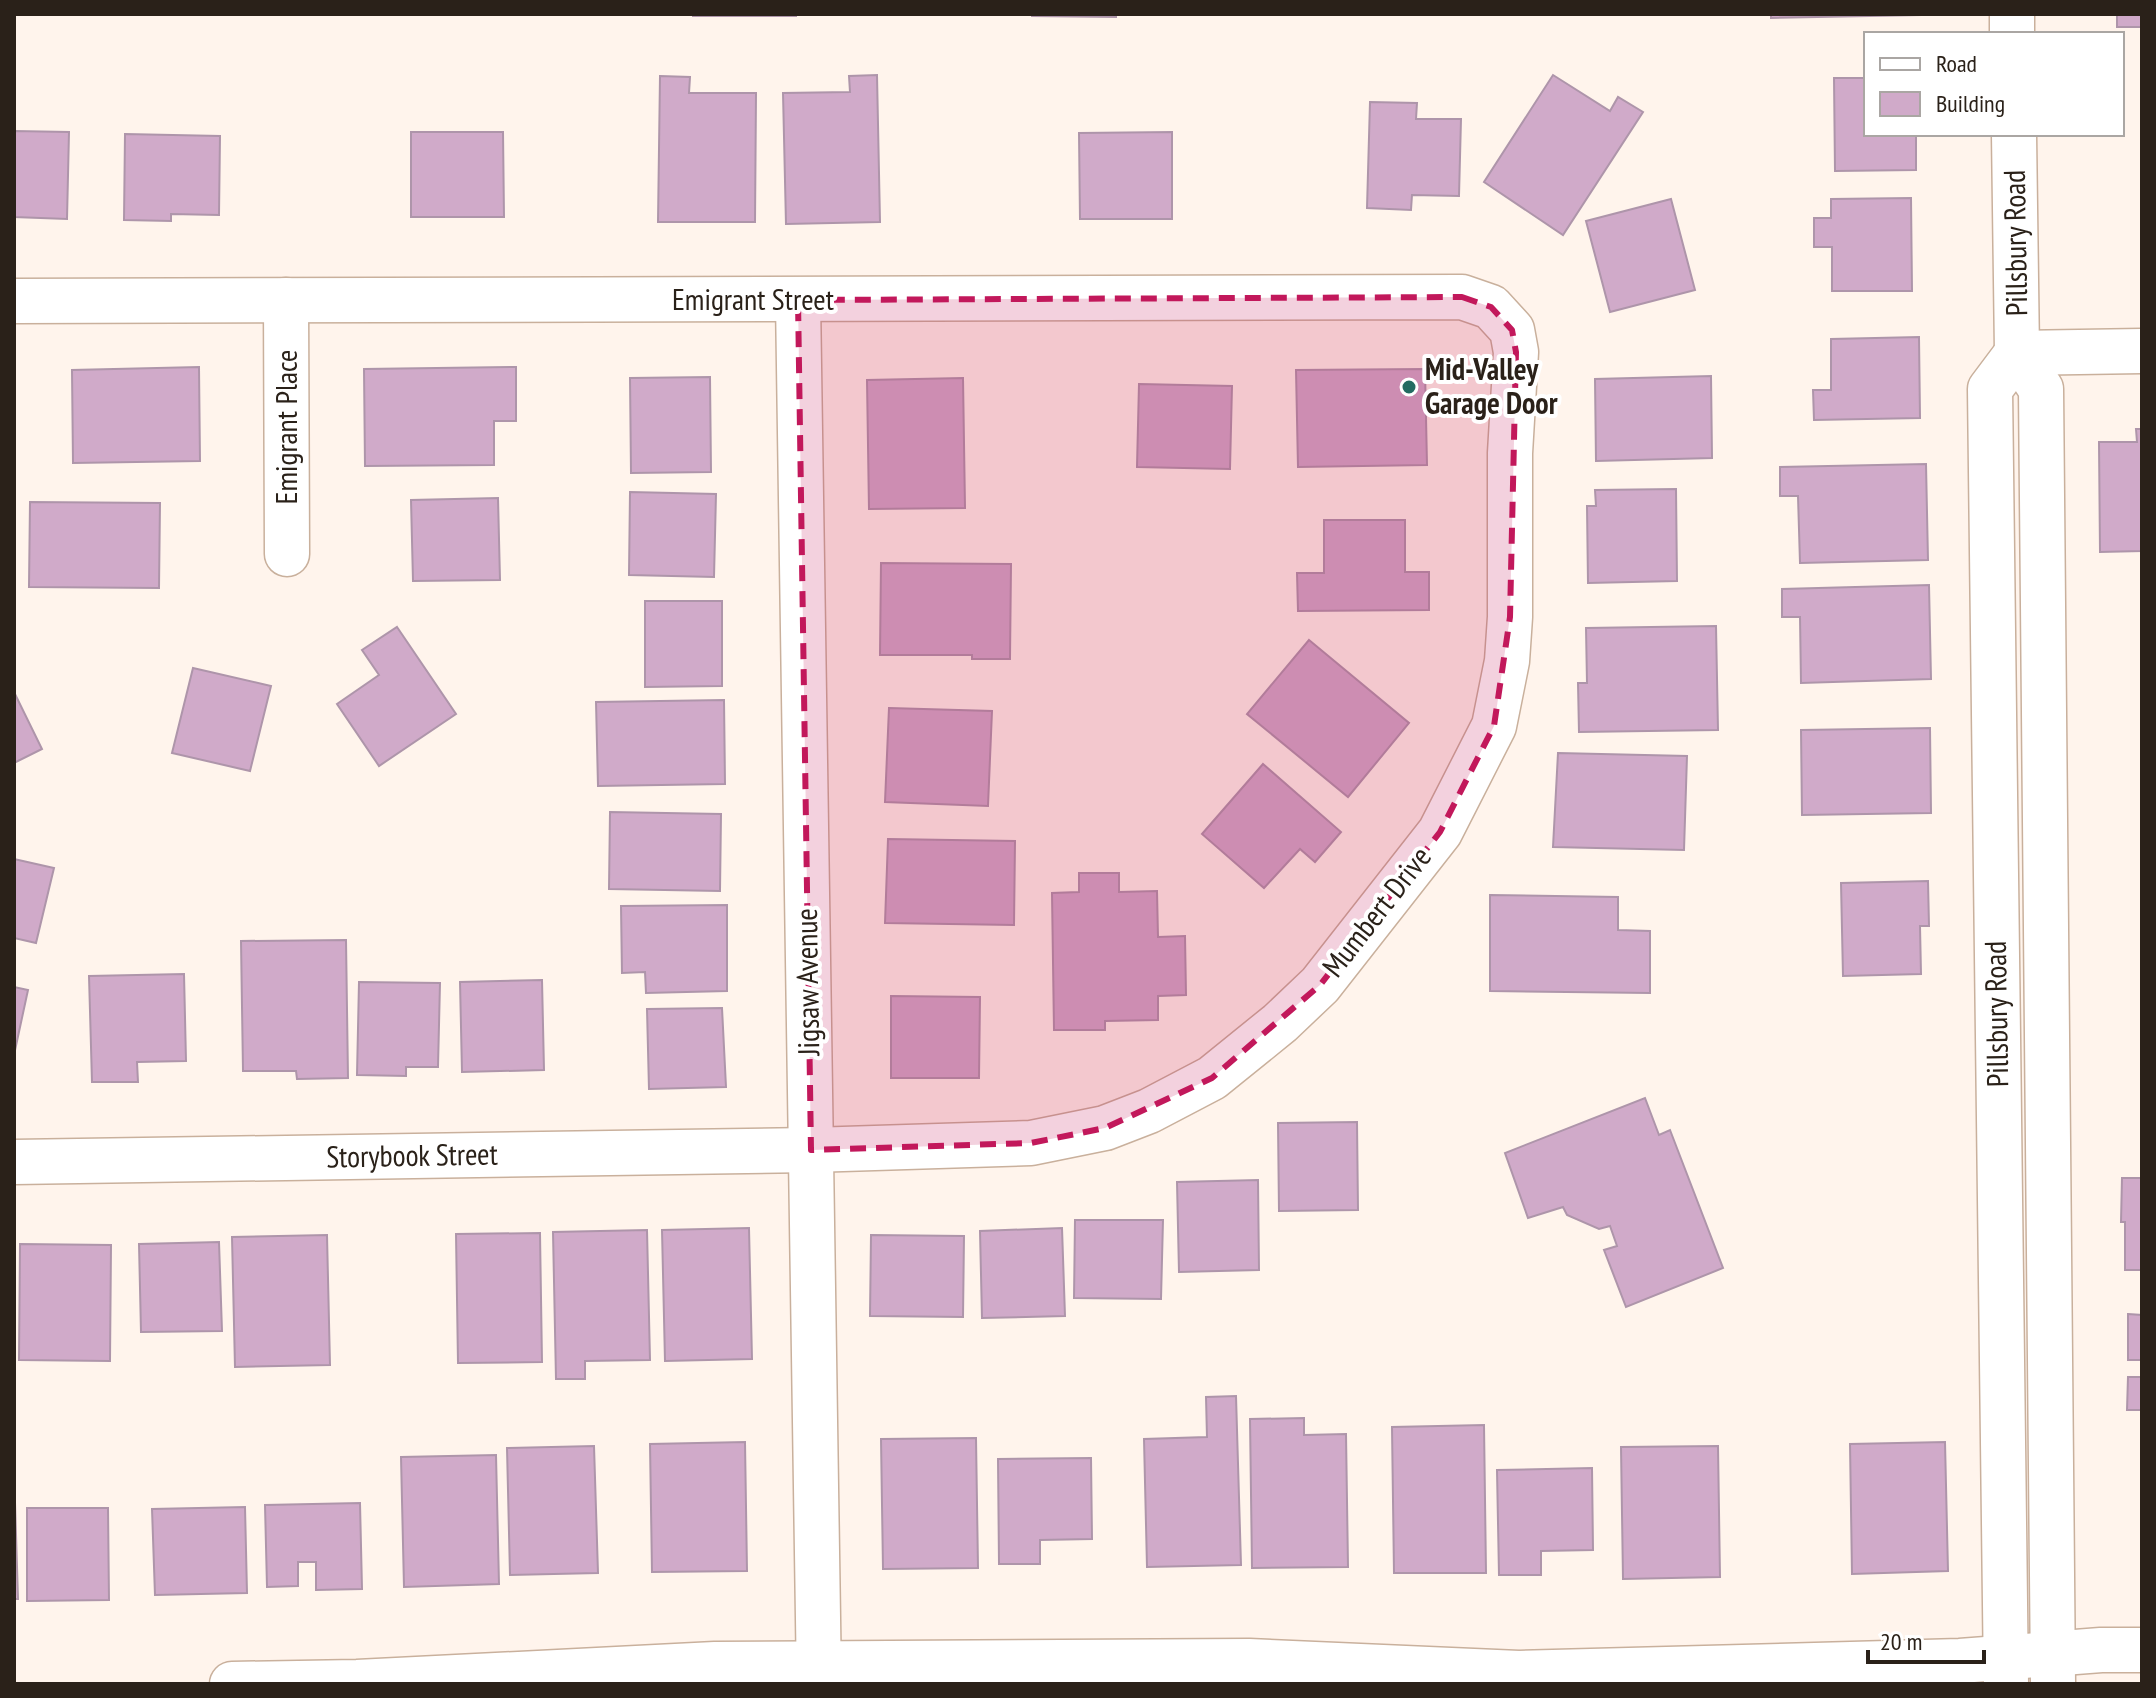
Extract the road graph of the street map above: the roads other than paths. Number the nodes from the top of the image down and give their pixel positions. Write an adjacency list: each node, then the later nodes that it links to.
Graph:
1 (2014, 136): 7 (street, Pillsbury Road)
2 (286, 300): 3 (street, Emigrant Street); 4 (street, Emigrant Street); 8 (street, Emigrant Place)
3 (798, 300): 5 (street, Emigrant Street); 15 (street, Jigsaw Avenue)
4 (14, 301)
5 (1491, 307): 15 (street, Mumbert Drive)
6 (2142, 351): 7 (street)
7 (2017, 353): 9 (street, Pillsbury Road); 10 (street, Pillsbury Road)
8 (287, 554)
9 (1992, 669): 10 (street); 11 (street, Pillsbury Road)
10 (2043, 670): 12 (street, Pillsbury Road)
11 (1995, 847): 12 (street); 14 (street, Pillsbury Road)
12 (2044, 847): 13 (street, Pillsbury Road)
13 (2046, 1037): 14 (street); 18 (street, Pillsbury Road)
14 (1998, 1078): 17 (street, Pillsbury Road)
15 (811, 1150): 16 (street, Storybook Street); 22 (street, Jigsaw Avenue)
16 (14, 1162)
17 (2001, 1266): 18 (street); 21 (street, Pillsbury Road)
18 (2048, 1266): 20 (street, Pillsbury Road)
19 (2142, 1650): 20 (street)
20 (2053, 1669): 21 (street)
21 (2006, 1671): 23 (street)
22 (819, 1674): 23 (street); 24 (street)
23 (1520, 1679)
24 (232, 1684)

